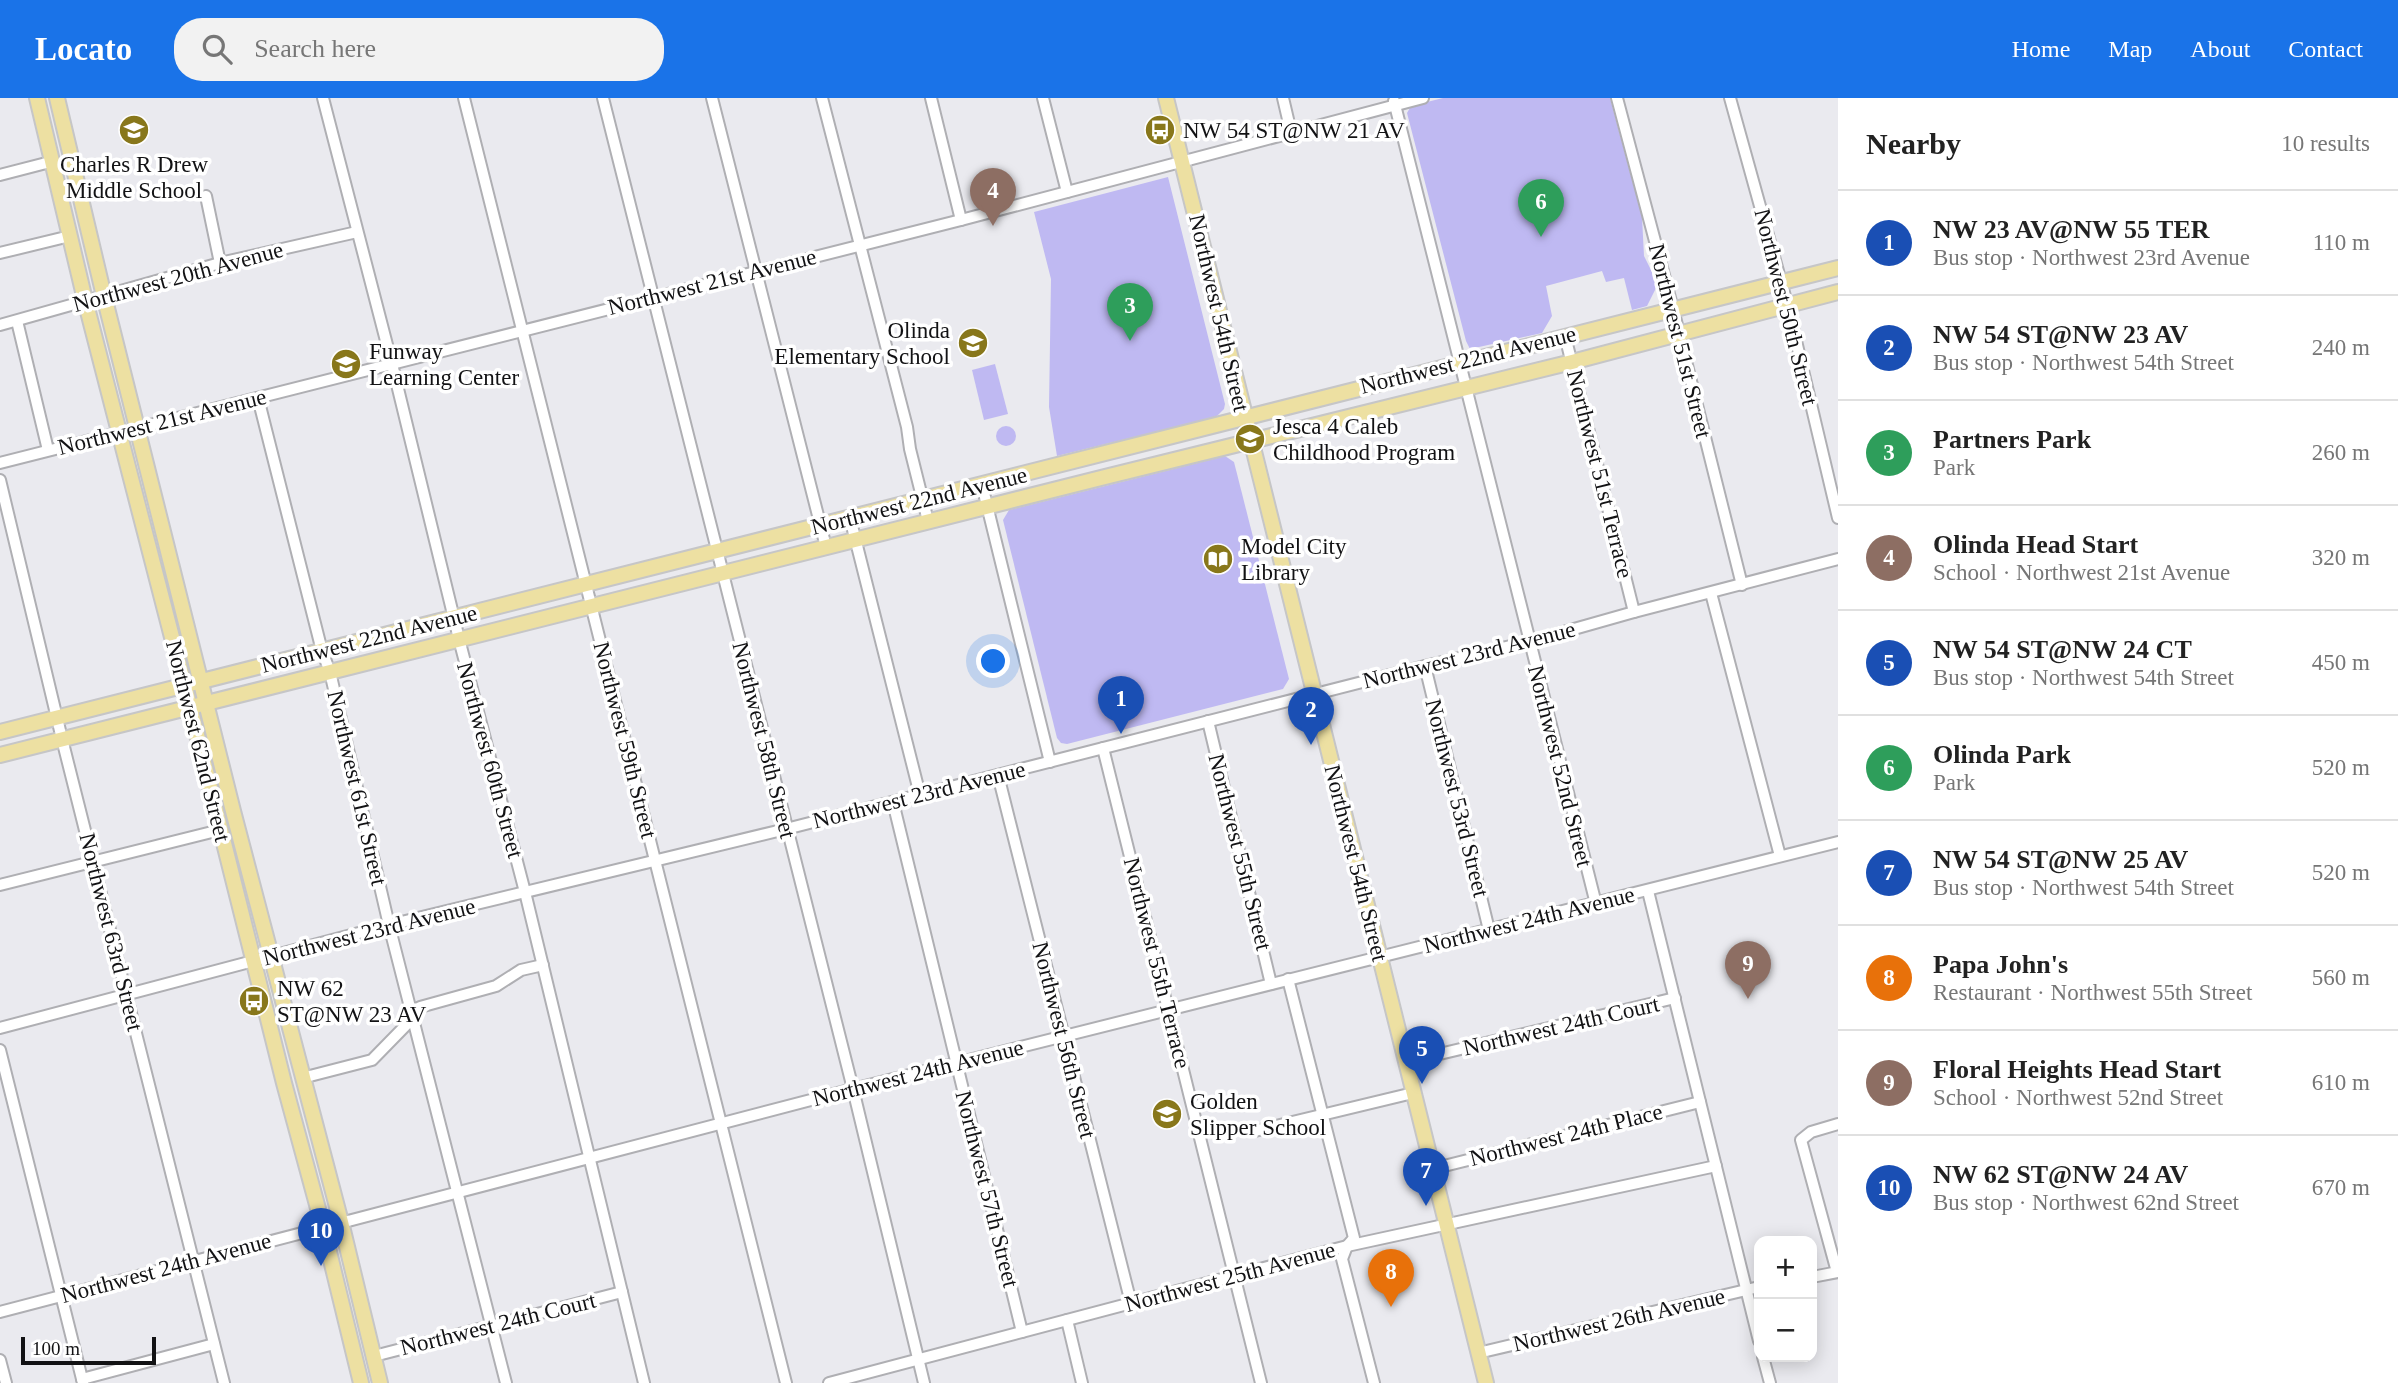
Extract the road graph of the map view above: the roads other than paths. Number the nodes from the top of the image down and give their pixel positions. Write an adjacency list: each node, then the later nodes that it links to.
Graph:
1 (37, 98): 17 (main road, Northwest 62nd Street)
2 (57, 98): 32 (main road, Northwest 62nd Street)
3 (323, 98): 23 (street, Northwest 60th Street)
4 (464, 98): 39 (street, Northwest 59th Street)
5 (603, 98): 33 (street, Northwest 58th Street)
6 (712, 98): 29 (street)
7 (822, 98): 25 (street)
8 (931, 98): 22 (street)
9 (1043, 98): 20 (street)
10 (1166, 98): 18 (main road, Northwest 54th Street)
11 (1283, 98): 16 (street)
12 (1423, 98): 15 (street, Northwest 21st Avenue)
13 (1617, 98): 36 (street, Northwest 51st Street)
14 (1730, 98): 30 (street, Northwest 50th Street)
15 (1394, 102): 16 (street, Northwest 21st Avenue); 42 (street, Northwest 52nd Street)
16 (1291, 132): 18 (street, Northwest 21st Avenue)
17 (54, 162): 19 (street); 24 (main road, Northwest 62nd Street)
18 (1182, 162): 20 (street, Northwest 21st Avenue); 47 (main road, Northwest 54th Street)
19 (0, 175)
20 (1067, 192): 22 (street, Northwest 21st Avenue)
21 (206, 195): 27 (street)
22 (961, 220): 25 (street, Northwest 21st Avenue)
23 (357, 232): 27 (street, Northwest 20th Avenue); 44 (street, Northwest 60th Street)
24 (70, 236): 26 (street); 34 (main road, Northwest 62nd Street)
25 (859, 244): 29 (street, Northwest 21st Avenue); 55 (street)
26 (0, 253)
27 (220, 263): 32 (street, Northwest 20th Avenue)
28 (1838, 268): 30 (main road, Northwest 22nd Avenue)
29 (756, 271): 33 (street, Northwest 21st Avenue); 60 (street)
30 (1781, 282): 35 (street, Northwest 50th Street); 36 (main road, Northwest 22nd Avenue)
31 (1838, 292): 35 (main road, Northwest 22nd Avenue)
32 (104, 296): 34 (street, Northwest 20th Avenue); 48 (main road, Northwest 62nd Street)
33 (653, 297): 39 (street, Northwest 21st Avenue); 63 (street, Northwest 58th Street)
34 (85, 300): 37 (street, Northwest 20th Avenue); 49 (main road, Northwest 62nd Street)
35 (1788, 307): 40 (main road, Northwest 22nd Avenue); 58 (street, Northwest 50th Street)
36 (1673, 309): 40 (street, Northwest 51st Street); 41 (main road, Northwest 22nd Avenue)
37 (17, 321): 38 (street, Northwest 20th Avenue); 51 (street)
38 (0, 325)
39 (522, 331): 44 (street, Northwest 21st Avenue); 67 (street, Northwest 59th Street)
40 (1679, 335): 43 (main road, Northwest 22nd Avenue); 66 (street, Northwest 51st Street)
41 (1565, 336): 42 (main road, Northwest 22nd Avenue); 43 (street, Northwest 51st Terrace)
42 (1460, 362): 45 (street, Northwest 52nd Street); 47 (main road, Northwest 22nd Avenue)
43 (1572, 362): 45 (main road, Northwest 22nd Avenue); 70 (street, Northwest 51st Terrace)
44 (392, 364): 46 (street, Northwest 21st Avenue); 71 (street, Northwest 60th Street)
45 (1466, 388): 50 (main road, Northwest 22nd Avenue); 73 (street, Northwest 52nd Street)
46 (258, 398): 48 (street, Northwest 21st Avenue); 74 (street, Northwest 61st Street)
47 (1244, 419): 50 (main road, Northwest 54th Street); 54 (main road, Northwest 22nd Avenue)
48 (137, 427): 49 (street, Northwest 21st Avenue); 77 (main road, Northwest 62nd Street)
49 (119, 432): 51 (street, Northwest 21st Avenue); 78 (main road, Northwest 62nd Street)
50 (1250, 440): 56 (main road, Northwest 22nd Avenue); 79 (main road, Northwest 54th Street)
51 (48, 450): 52 (street, Northwest 21st Avenue)
52 (0, 463)
53 (0, 480): 82 (street, Northwest 63rd Street)
54 (982, 485): 55 (main road, Northwest 22nd Avenue); 56 (street)
55 (922, 500): 57 (main road, Northwest 22nd Avenue); 59 (street)
56 (987, 507): 59 (main road, Northwest 22nd Avenue); 88 (street)
57 (850, 518): 60 (main road, Northwest 22nd Avenue); 61 (street)
58 (1838, 518)
59 (928, 522): 61 (main road, Northwest 22nd Avenue)
60 (820, 526): 62 (street); 63 (main road, Northwest 22nd Avenue)
61 (855, 540): 62 (main road, Northwest 22nd Avenue); 90 (street)
62 (826, 547): 65 (main road, Northwest 22nd Avenue)
63 (717, 552): 65 (street, Northwest 58th Street); 67 (main road, Northwest 22nd Avenue)
64 (1838, 559): 66 (street, Northwest 23rd Avenue)
65 (723, 573): 69 (main road, Northwest 22nd Avenue); 92 (street, Northwest 58th Street)
66 (1742, 584): 68 (street, Northwest 23rd Avenue)
67 (586, 585): 69 (street, Northwest 59th Street); 71 (main road, Northwest 22nd Avenue)
68 (1711, 593): 70 (street, Northwest 23rd Avenue); 95 (street)
69 (592, 606): 72 (main road, Northwest 22nd Avenue); 96 (street, Northwest 59th Street)
70 (1634, 612): 73 (street, Northwest 23rd Avenue)
71 (454, 618): 72 (street, Northwest 60th Street); 74 (main road, Northwest 22nd Avenue)
72 (459, 639): 76 (main road, Northwest 22nd Avenue); 100 (street, Northwest 60th Street)
73 (1528, 642): 75 (street, Northwest 23rd Avenue); 101 (street, Northwest 52nd Street)
74 (322, 651): 76 (street, Northwest 61st Street); 77 (main road, Northwest 22nd Avenue)
75 (1425, 666): 79 (street, Northwest 23rd Avenue); 103 (street, Northwest 53rd Street)
76 (330, 671): 80 (main road, Northwest 22nd Avenue); 102 (street, Northwest 61st Street)
77 (201, 681): 78 (main road, Northwest 22nd Avenue); 80 (main road, Northwest 62nd Street)
78 (184, 686): 81 (main road, Northwest 62nd Street); 82 (main road, Northwest 22nd Avenue)
79 (1315, 694): 83 (street, Northwest 23rd Avenue); 104 (main road, Northwest 54th Street)
80 (206, 703): 81 (main road, Northwest 22nd Avenue); 105 (main road, Northwest 62nd Street)
81 (190, 707): 85 (main road, Northwest 22nd Avenue); 93 (main road, Northwest 62nd Street)
82 (58, 718): 84 (main road, Northwest 22nd Avenue); 85 (street, Northwest 63rd Street)
83 (1208, 721): 86 (street, Northwest 23rd Avenue); 109 (street, Northwest 55th Street)
84 (0, 732)
85 (62, 739): 87 (main road, Northwest 22nd Avenue); 97 (street, Northwest 63rd Street)
86 (1103, 748): 88 (street, Northwest 23rd Avenue); 112 (street, Northwest 55th Terrace)
87 (0, 755)
88 (1050, 762): 89 (street, Northwest 23rd Avenue)
89 (998, 775): 90 (street, Northwest 23rd Avenue); 115 (street, Northwest 56th Street)
90 (920, 795): 91 (street, Northwest 23rd Avenue)
91 (892, 802): 92 (street, Northwest 23rd Avenue); 118 (street, Northwest 57th Street)
92 (786, 829): 96 (street, Northwest 23rd Avenue); 120 (street, Northwest 58th Street)
93 (220, 830): 97 (street); 106 (main road, Northwest 62nd Street)
94 (1838, 842): 95 (street, Northwest 24th Avenue)
95 (1780, 856): 99 (street, Northwest 24th Avenue)
96 (655, 860): 100 (street, Northwest 23rd Avenue); 124 (street, Northwest 59th Street)
97 (94, 861): 98 (street); 110 (street, Northwest 63rd Street)
98 (0, 885)
99 (1648, 891): 101 (street, Northwest 24th Avenue); 111 (street)
100 (525, 892): 102 (street, Northwest 23rd Avenue); 107 (street, Northwest 60th Street)
101 (1596, 904): 103 (street, Northwest 24th Avenue)
102 (389, 925): 105 (street, Northwest 23rd Avenue); 113 (street, Northwest 61st Street)
103 (1489, 930): 104 (street, Northwest 24th Avenue)
104 (1380, 956): 108 (street, Northwest 24th Avenue); 117 (main road, Northwest 54th Street)
105 (272, 957): 106 (street, Northwest 23rd Avenue); 119 (main road, Northwest 62nd Street)
106 (253, 961): 110 (street, Northwest 23rd Avenue); 133 (main road, Northwest 62nd Street)
107 (543, 965): 113 (street); 127 (street, Northwest 60th Street)
108 (1288, 979): 109 (street, Northwest 24th Avenue); 123 (street)
109 (1271, 984): 112 (street, Northwest 24th Avenue)
110 (127, 995): 114 (street, Northwest 23rd Avenue); 135 (street, Northwest 63rd Street)
111 (1675, 999): 117 (street, Northwest 24th Court); 122 (street)
112 (1169, 1009): 115 (street, Northwest 24th Avenue); 137 (street, Northwest 55th Terrace)
113 (412, 1019): 119 (street); 130 (street, Northwest 61st Street)
114 (0, 1028)
115 (1062, 1037): 118 (street, Northwest 24th Avenue); 143 (street, Northwest 56th Street)
116 (0, 1050): 142 (street)
117 (1406, 1062): 121 (main road, Northwest 54th Street)
118 (957, 1064): 120 (street, Northwest 24th Avenue); 148 (street, Northwest 57th Street)
119 (302, 1078): 131 (main road, Northwest 62nd Street)
120 (853, 1089): 124 (street, Northwest 24th Avenue); 152 (street, Northwest 58th Street)
121 (1413, 1093): 123 (street); 129 (main road, Northwest 54th Street)
122 (1700, 1102): 128 (street); 129 (street, Northwest 24th Place)
123 (1324, 1116): 126 (street); 134 (street)
124 (719, 1124): 127 (street, Northwest 24th Avenue); 162 (street, Northwest 59th Street)
125 (1838, 1124): 136 (street)
126 (1255, 1131)
127 (591, 1157): 130 (street, Northwest 24th Avenue); 141 (street, Northwest 60th Street)
128 (1716, 1166): 132 (street, Northwest 25th Avenue); 140 (street)
129 (1433, 1169): 132 (main road, Northwest 54th Street)
130 (458, 1193): 131 (street, Northwest 24th Avenue); 147 (street, Northwest 61st Street)
131 (341, 1222): 133 (street, Northwest 24th Avenue); 151 (main road, Northwest 62nd Street)
132 (1446, 1225): 134 (street, Northwest 25th Avenue); 150 (main road, Northwest 54th Street)
133 (323, 1227): 135 (street, Northwest 24th Avenue); 158 (main road, Northwest 62nd Street)
134 (1347, 1247): 137 (street, Northwest 25th Avenue); 167 (street)
135 (192, 1262): 142 (street, Northwest 24th Avenue); 149 (street, Northwest 63rd Street)
136 (1838, 1272): 138 (street)
137 (1236, 1276): 143 (street, Northwest 25th Avenue); 166 (street, Northwest 55th Terrace)
138 (1817, 1276)
139 (1754, 1288): 140 (street, Northwest 26th Avenue)
140 (1746, 1289): 146 (street); 150 (street, Northwest 26th Avenue)
141 (622, 1292): 147 (street, Northwest 24th Court); 161 (street, Northwest 60th Street)
142 (60, 1296): 144 (street, Northwest 24th Avenue); 155 (street)
143 (1131, 1303): 145 (street, Northwest 25th Avenue)
144 (0, 1312)
145 (1067, 1320): 148 (street, Northwest 25th Avenue); 165 (street)
146 (1754, 1321)
147 (492, 1326): 151 (street, Northwest 24th Court); 160 (street, Northwest 61st Street)
148 (1022, 1332): 152 (street, Northwest 25th Avenue)
149 (214, 1344): 155 (street); 157 (street, Northwest 63rd Street)
150 (1478, 1353): 168 (main road, Northwest 54th Street)
151 (374, 1356): 159 (main road, Northwest 62nd Street)
152 (918, 1358): 163 (street, Northwest 25th Avenue); 164 (street, Northwest 58th Street)
153 (0, 1360): 156 (street)
154 (1764, 1362): 169 (street)
155 (82, 1381)
156 (5, 1383)
157 (224, 1383)
158 (360, 1383)
159 (380, 1383)
160 (506, 1383)
161 (644, 1383)
162 (786, 1383)
163 (829, 1383)
164 (924, 1383)
165 (1082, 1383)
166 (1261, 1383)
167 (1374, 1383)
168 (1486, 1383)
169 (1770, 1383)

